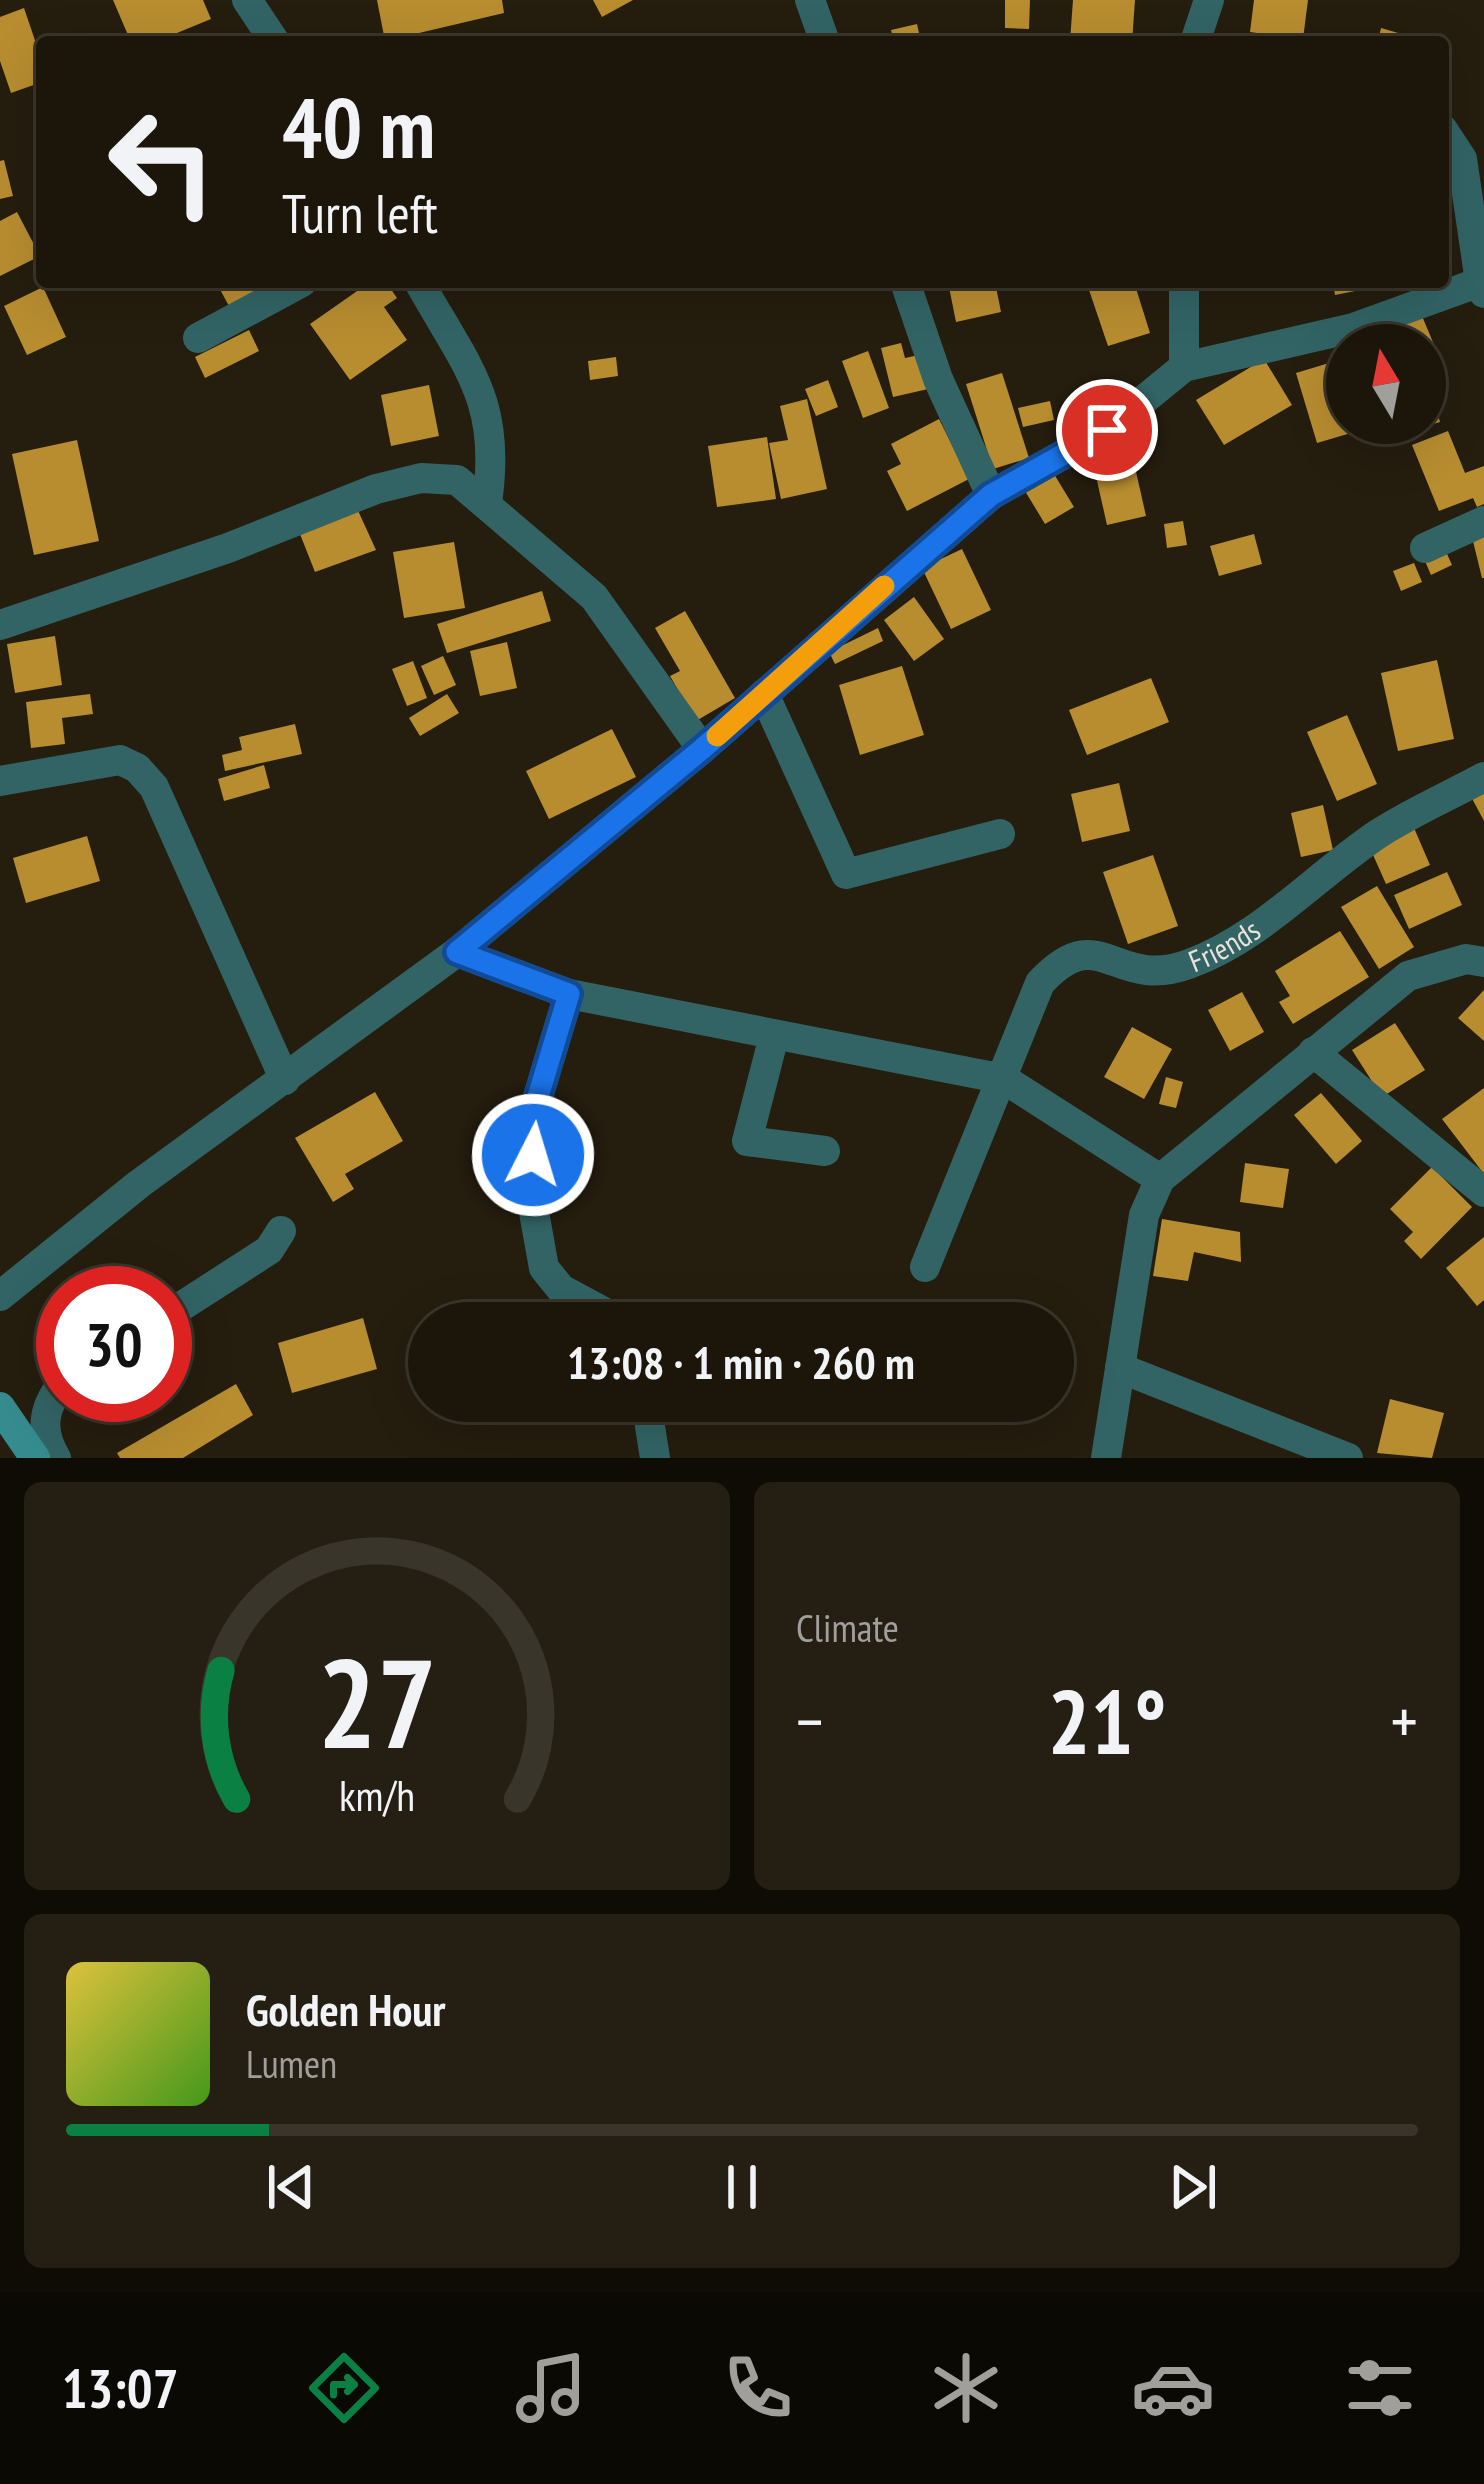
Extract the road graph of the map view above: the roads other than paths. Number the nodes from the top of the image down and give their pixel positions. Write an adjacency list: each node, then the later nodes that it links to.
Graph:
1 (247, 0): 4 (street)
2 (811, 0): 5 (street)
3 (1209, 0): 6 (street)
4 (271, 36)
5 (823, 36)
6 (1197, 36)
7 (1449, 133): 8 (street)
8 (1482, 287): 14 (street)
9 (291, 288): 13 (street)
10 (422, 288): 16 (street)
11 (907, 288): 15 (street)
12 (1184, 288): 14 (street)
13 (198, 338)
14 (1184, 367): 15 (street)
15 (991, 495): 20 (street)
16 (488, 503): 19 (street); 21 (street)
17 (1484, 521): 18 (street)
18 (1425, 548)
19 (0, 625)
20 (764, 694): 21 (street); 24 (street)
21 (702, 749): 25 (street)
22 (1484, 777): 30 (street, Friends)
23 (0, 781): 31 (street)
24 (1000, 834)
25 (457, 952): 27 (street); 31 (street)
26 (1484, 962): 29 (street)
27 (569, 994): 28 (street); 39 (street)
28 (774, 1036): 30 (street); 32 (street)
29 (1313, 1052): 33 (street); 34 (street)
30 (1004, 1079): 33 (street); 36 (street, Friends)
31 (285, 1080): 37 (street)
32 (826, 1151)
33 (1160, 1179): 40 (street)
34 (1484, 1192)
35 (281, 1231): 38 (street)
36 (925, 1267)
37 (0, 1296)
38 (192, 1299)
39 (585, 1302)
40 (1120, 1368): 47 (street); 48 (street)
41 (43, 1422): 45 (street)
42 (649, 1422): 46 (street)
43 (10, 1426): 44 (main road)
44 (35, 1458)
45 (56, 1458)
46 (655, 1458)
47 (1106, 1458)
48 (1348, 1458)

